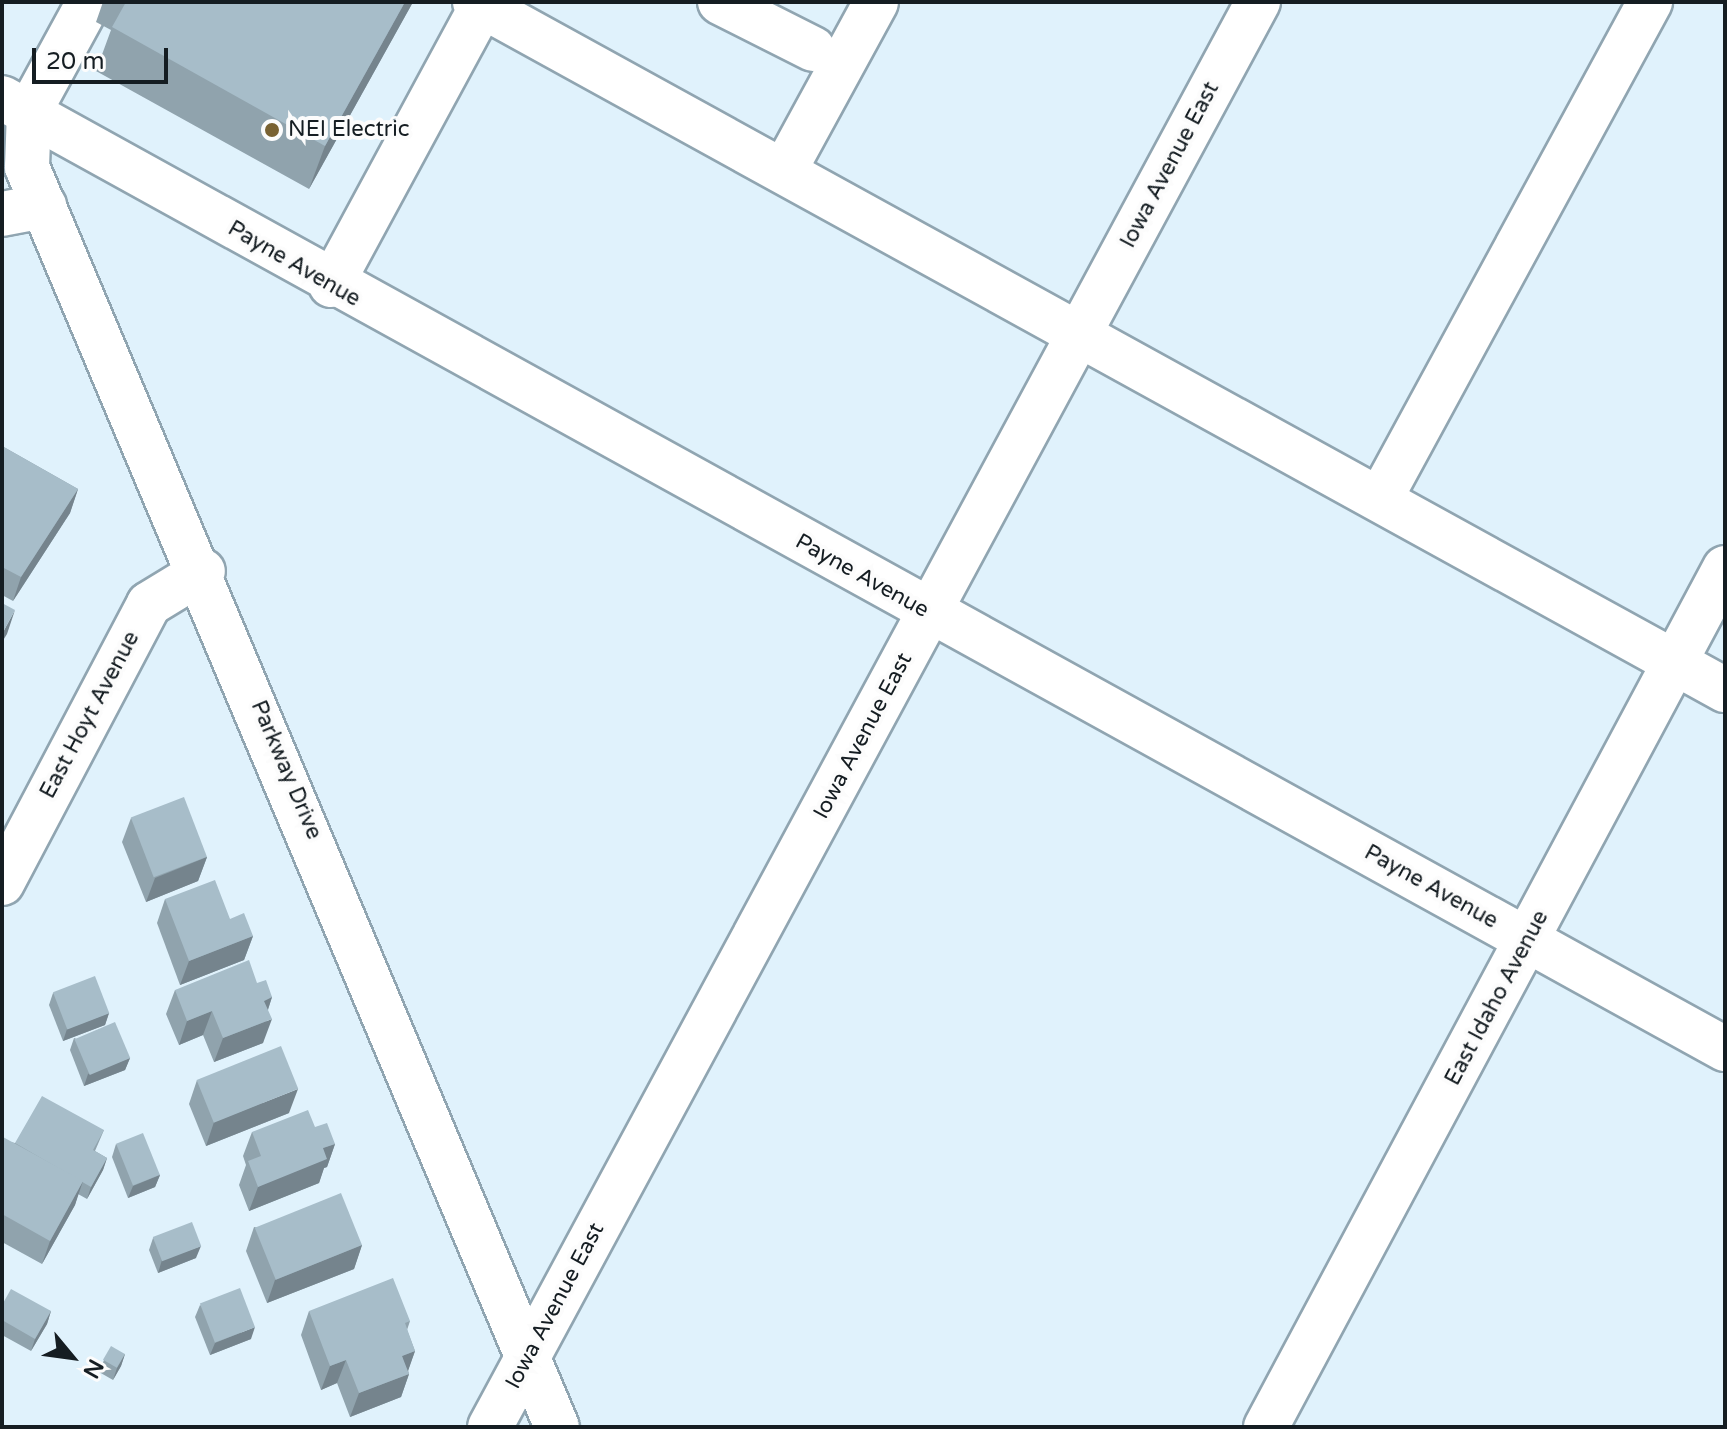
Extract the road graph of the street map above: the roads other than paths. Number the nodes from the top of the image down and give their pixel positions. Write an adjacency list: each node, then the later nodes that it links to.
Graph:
1 (89, 2): 8 (street)
2 (720, 2): 7 (street)
3 (876, 2): 9 (street)
4 (1258, 2): 13 (street, Iowa Avenue East)
5 (1650, 2): 14 (street)
6 (480, 3): 9 (street); 12 (street)
7 (813, 49)
8 (16, 105): 10 (street, Parkway Drive); 12 (street, Payne Avenue)
9 (784, 171): 13 (street)
10 (44, 206): 11 (street); 16 (street, Parkway Drive)
11 (2, 214)
12 (331, 285): 17 (street, Payne Avenue)
13 (1079, 333): 14 (street); 17 (street, Iowa Avenue East)
14 (1380, 499): 18 (street)
15 (1725, 568): 18 (street, East Idaho Avenue)
16 (203, 571): 20 (street, East Hoyt Avenue); 23 (street, Parkway Drive)
17 (929, 613): 21 (street, Payne Avenue); 23 (street, Iowa Avenue East)
18 (1674, 661): 19 (street); 21 (street, East Idaho Avenue)
19 (1725, 690)
20 (2, 883)
21 (1528, 940): 22 (street, Payne Avenue); 26 (street, East Idaho Avenue)
22 (1725, 1049)
23 (529, 1354): 24 (street, Iowa Avenue East); 25 (street, Parkway Drive)
24 (490, 1427)
25 (557, 1427)
26 (1266, 1427)

